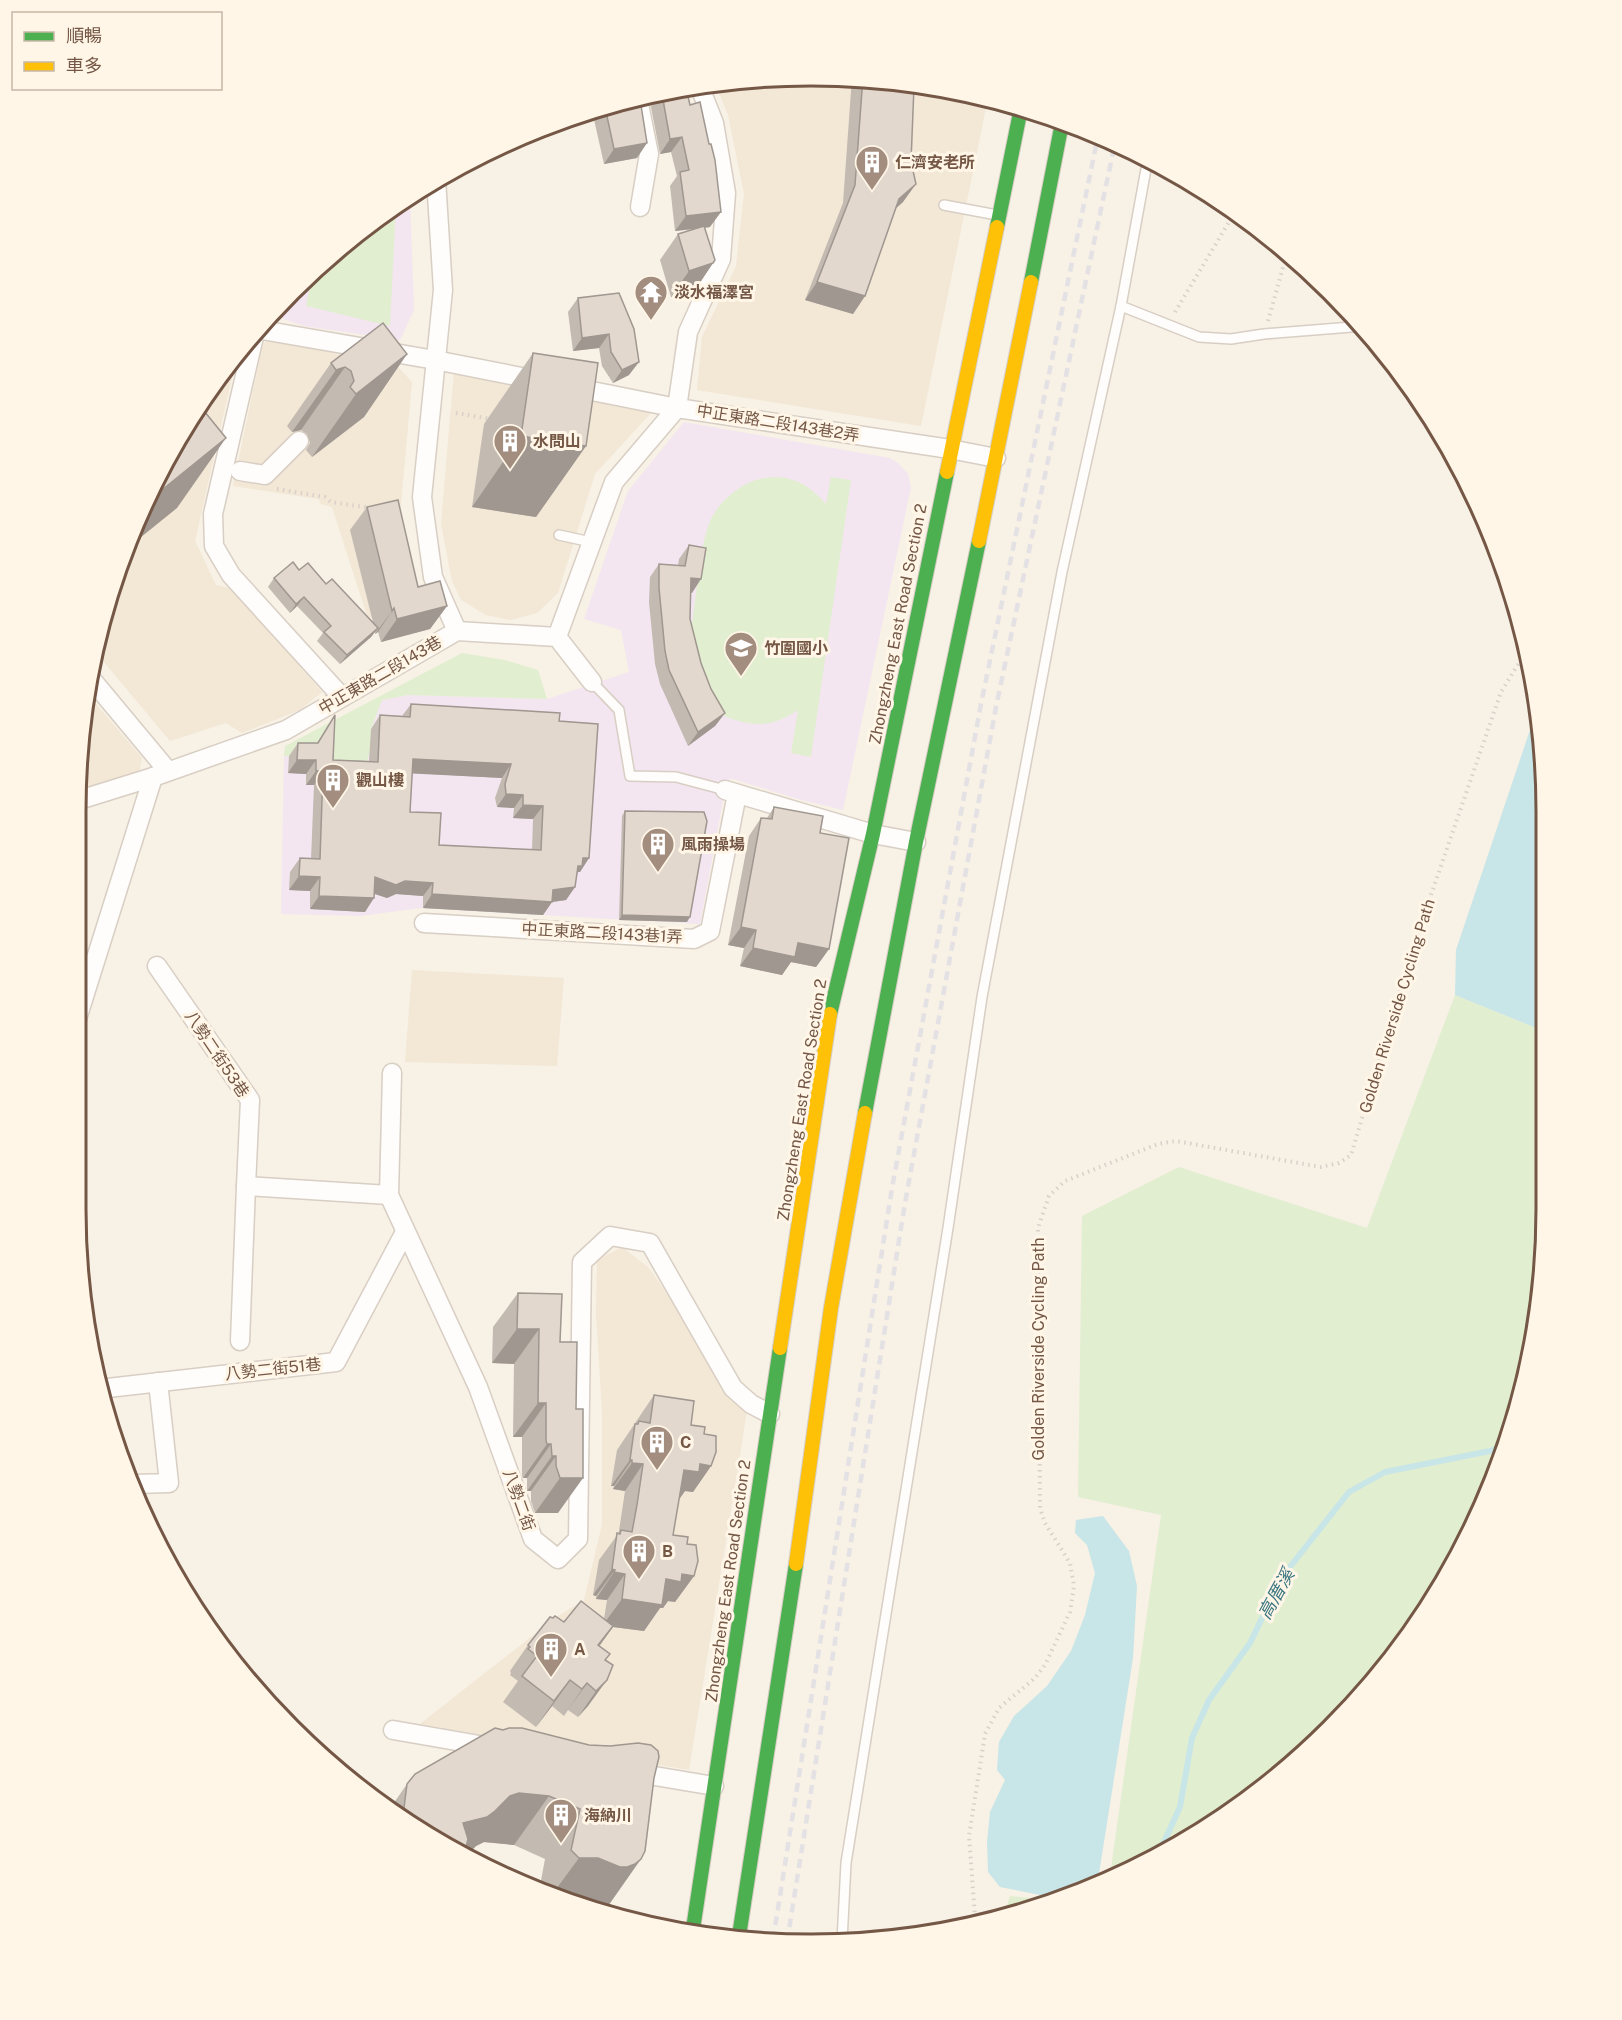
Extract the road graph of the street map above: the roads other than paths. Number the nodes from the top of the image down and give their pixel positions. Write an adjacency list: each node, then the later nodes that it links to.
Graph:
1 (703, 94): 15 (street)
2 (639, 106): 8 (street)
3 (1020, 117): 9 (main road, Zhongzheng East Road Section 2)
4 (1061, 130): 18 (main road)
5 (1146, 168): 10 (lane)
6 (437, 190): 14 (street)
7 (944, 204): 9 (lane)
8 (640, 207)
9 (999, 216): 17 (main road, Zhongzheng East Road Section 2)
10 (1121, 306): 11 (lane); 50 (lane)
11 (1351, 327)
12 (268, 331): 14 (street)
13 (251, 350): 26 (street)
14 (435, 360): 15 (street); 22 (street)
15 (677, 408): 17 (street, 中正東路二段143巷2弄); 21 (street, 中正東路二段143巷2弄)
16 (299, 441): 19 (street)
17 (950, 448): 18 (street, 中正東路二段143巷2弄); 30 (main road, Zhongzheng East Road Section 2)
18 (996, 458): 31 (main road)
19 (240, 471)
20 (559, 535): 21 (lane)
21 (591, 542): 23 (street, 中正東路二段143巷2弄)
22 (457, 631): 23 (street, 中正東路二段143巷); 26 (street, 中正東路二段143巷)
23 (557, 637): 24 (street)
24 (592, 682): 28 (lane)
25 (96, 686): 27 (street)
26 (342, 697): 27 (street, 中正東路二段143巷)
27 (160, 774): 29 (street, 中正東路二段143巷); 34 (street)
28 (731, 792): 30 (street); 32 (street, 中正東路二段143巷1弄)
29 (86, 798)
30 (873, 834): 31 (street); 42 (main road, Zhongzheng East Road Section 2)
31 (916, 842): 49 (main road)
32 (424, 923)
33 (157, 966): 36 (street, 八勢二街53巷)
34 (86, 992)
35 (392, 1073): 37 (street, 八勢二街)
36 (246, 1186): 37 (street); 39 (street, 八勢二街53巷)
37 (389, 1195): 38 (street, 八勢二街)
38 (405, 1232): 40 (street, 八勢二街51巷); 42 (street, 八勢二街)
39 (240, 1341)
40 (158, 1382): 41 (street, 八勢二街51巷); 43 (street)
41 (108, 1388)
42 (770, 1414): 47 (main road, Zhongzheng East Road Section 2)
43 (140, 1484)
44 (393, 1730): 45 (street)
45 (507, 1750)
46 (610, 1768): 47 (street)
47 (714, 1786): 48 (main road, Zhongzheng East Road Section 2)
48 (694, 1925)
49 (740, 1930)
50 (842, 1933)

